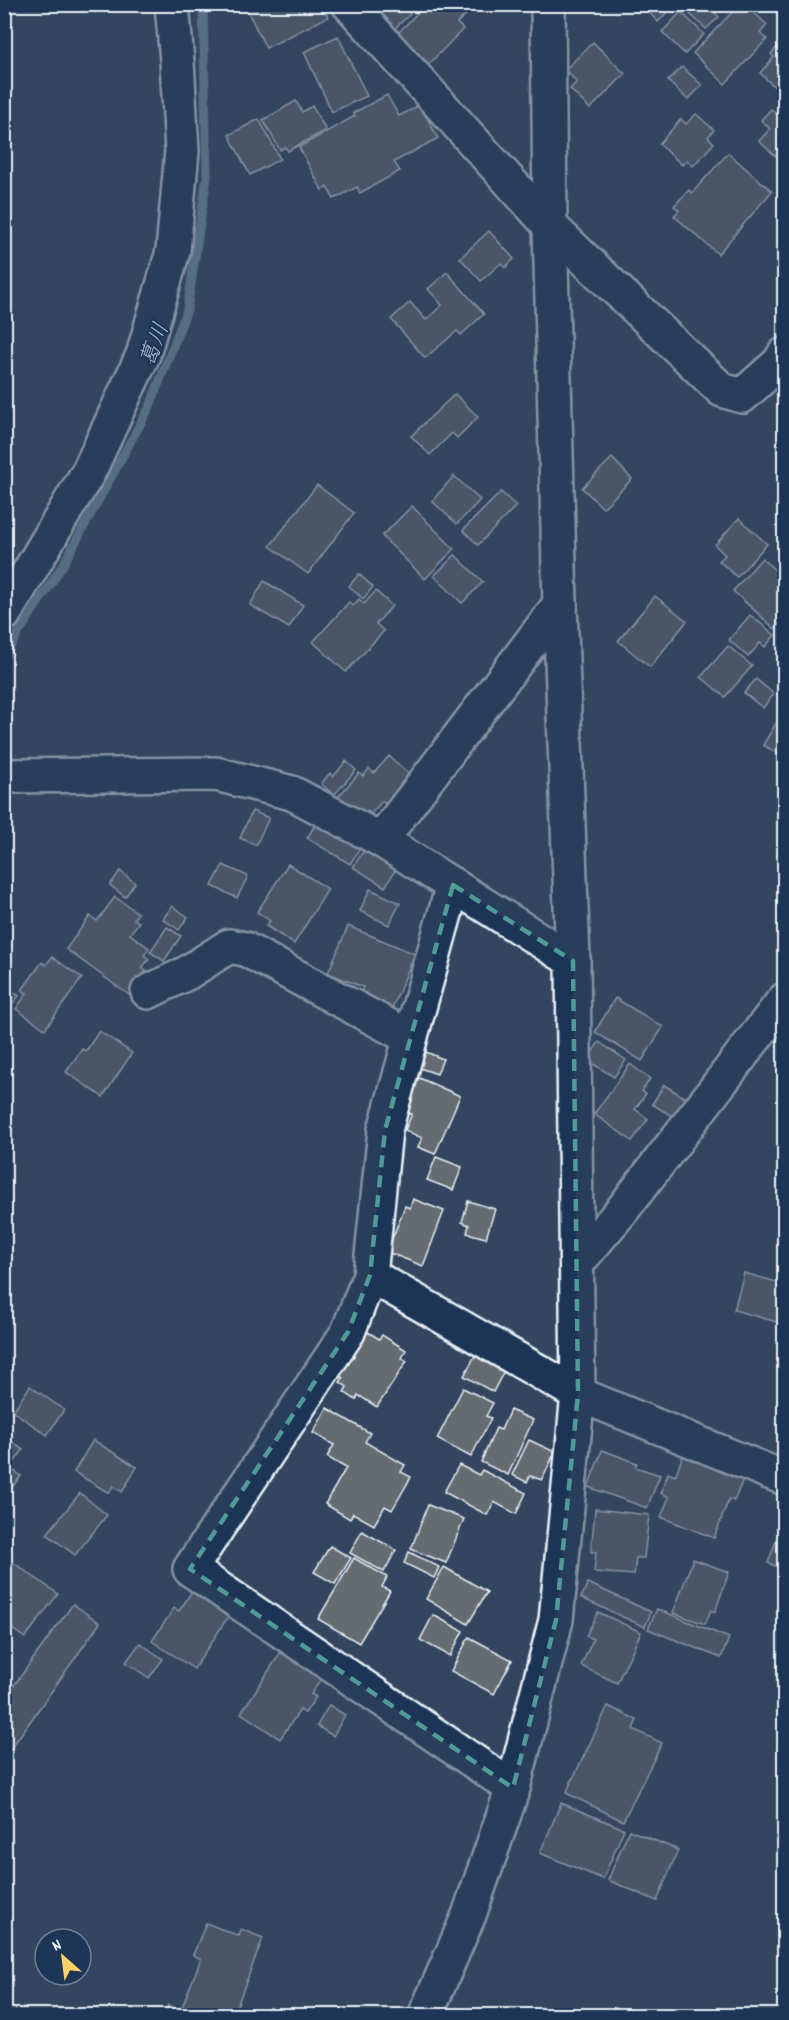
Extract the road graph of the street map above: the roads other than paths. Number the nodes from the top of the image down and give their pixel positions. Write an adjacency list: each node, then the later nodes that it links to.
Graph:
1 (172, 4): 7 (street)
2 (349, 4): 4 (street)
3 (548, 4): 4 (street)
4 (550, 226): 5 (street); 6 (street)
5 (784, 355)
6 (560, 604): 9 (street); 11 (street)
7 (4, 614)
8 (4, 776): 9 (street)
9 (381, 840): 10 (street)
10 (453, 885): 11 (street); 14 (street)
11 (573, 961): 15 (street)
12 (148, 992): 14 (street)
13 (784, 1000): 15 (street)
14 (409, 1037): 16 (street)
15 (577, 1263): 17 (street)
16 (370, 1275): 17 (street); 19 (street)
17 (578, 1394): 18 (street); 19 (street)
18 (784, 1478)
19 (513, 1788): 20 (street)
20 (424, 2016)

